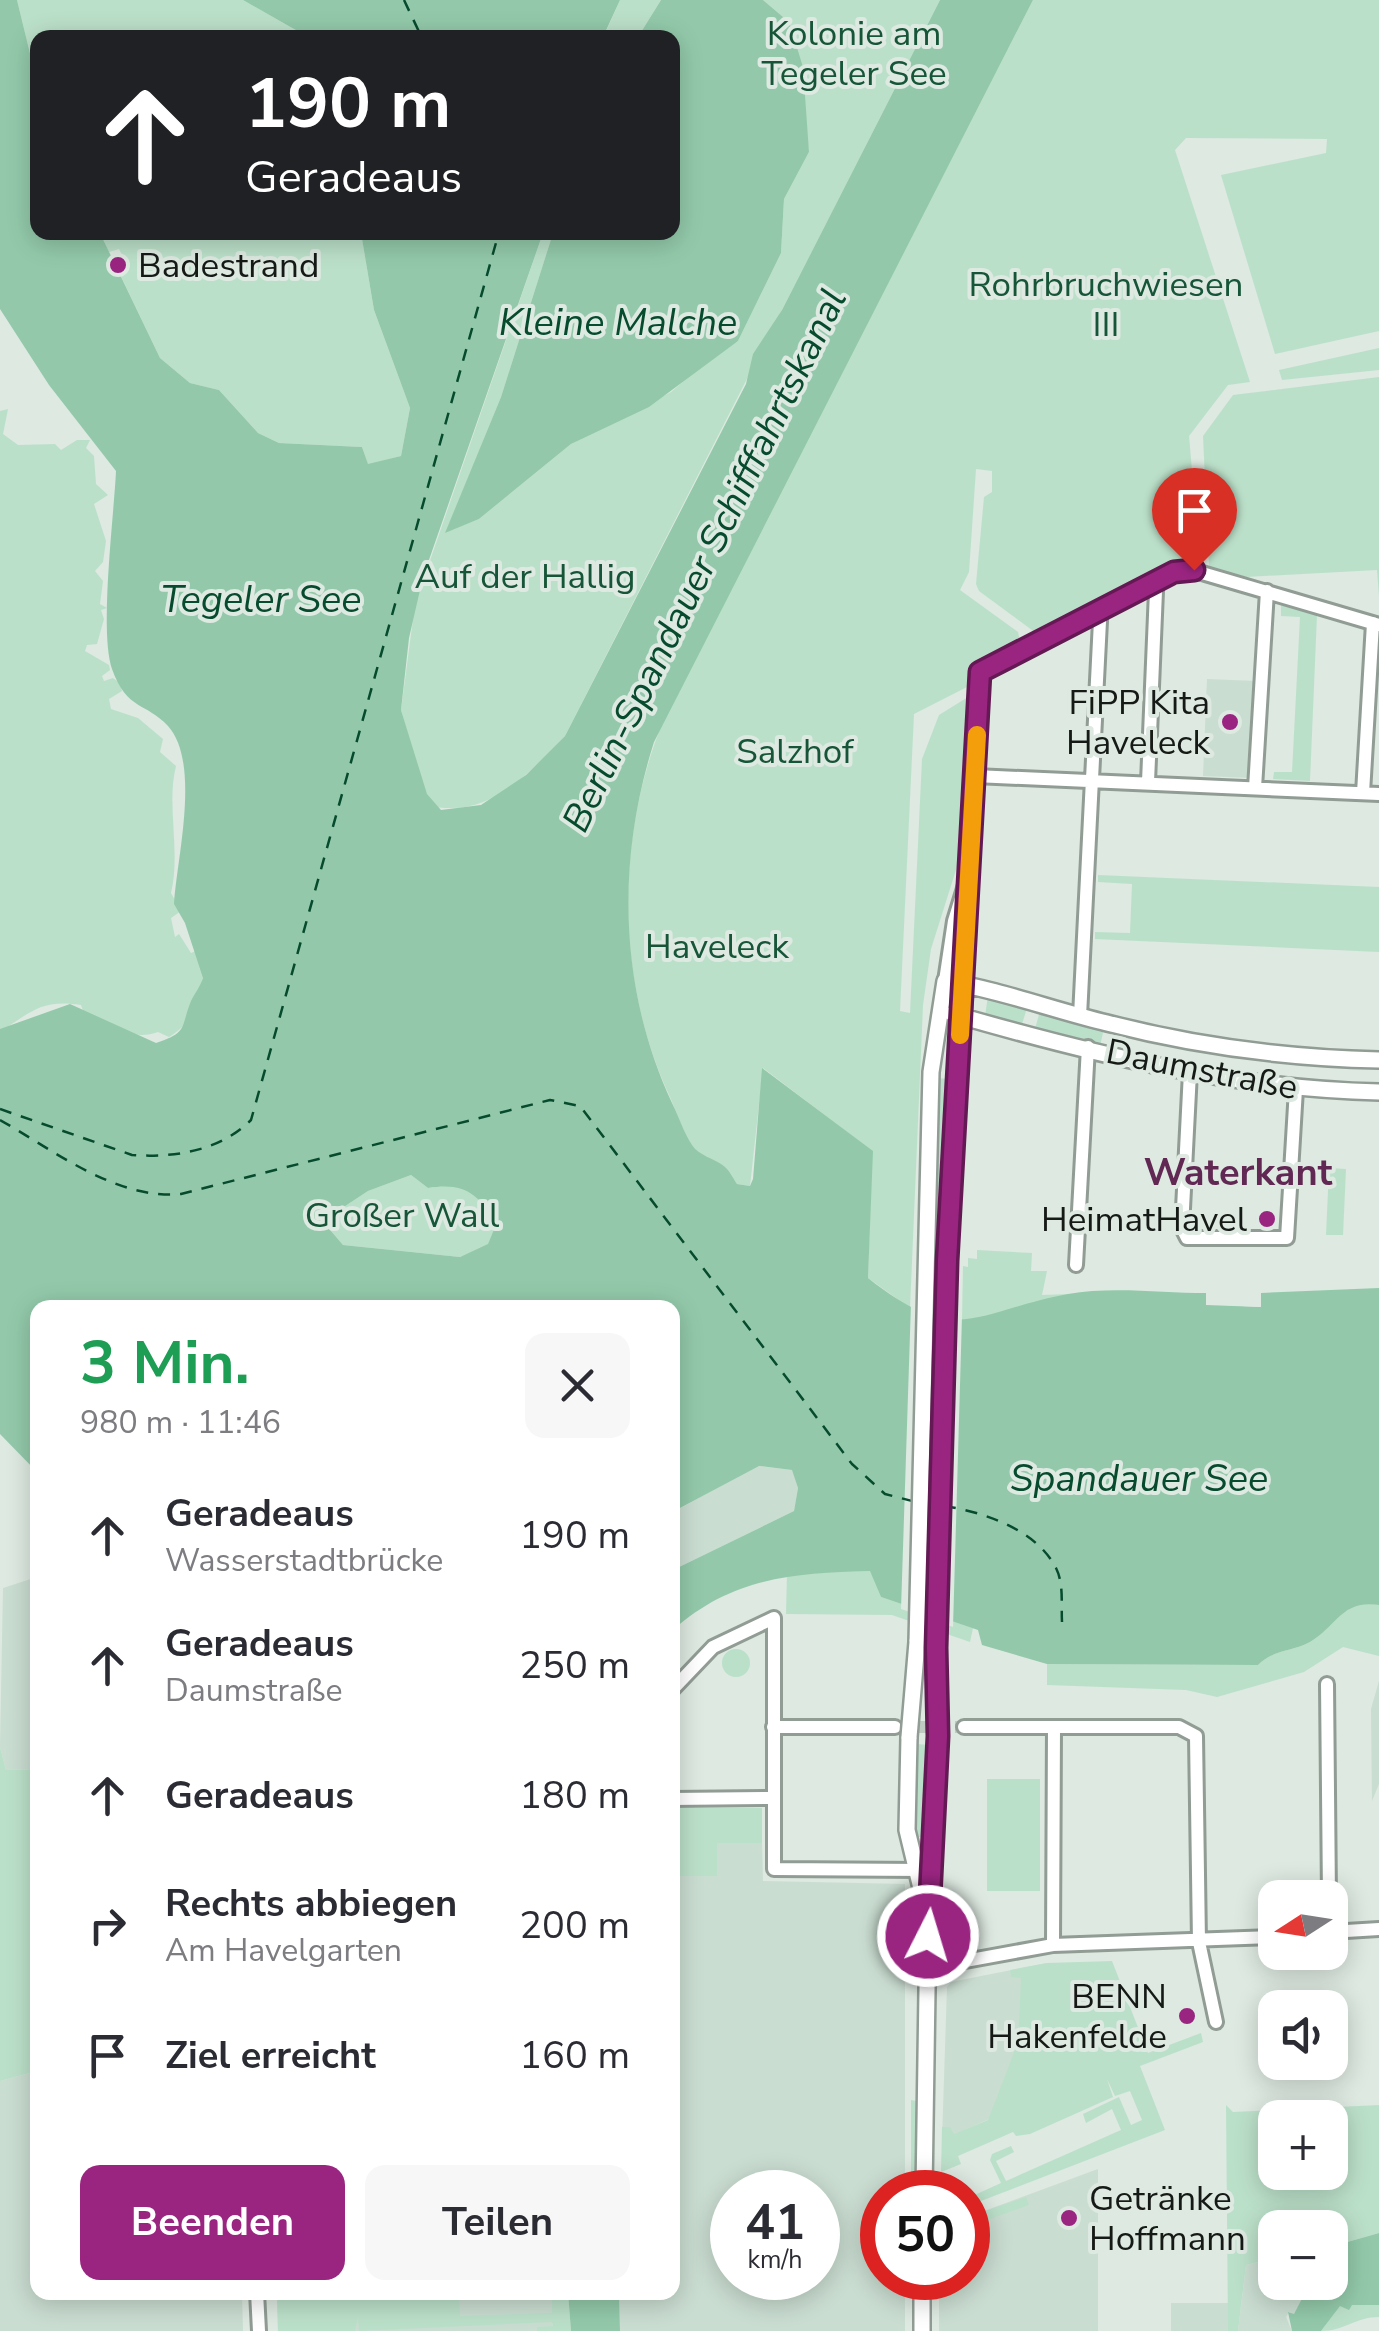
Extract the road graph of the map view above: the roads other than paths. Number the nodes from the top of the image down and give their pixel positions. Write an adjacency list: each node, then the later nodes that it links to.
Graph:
1 (1153, 584): 2 (street); 3 (street); 7 (street)
2 (1267, 591): 4 (street); 8 (street)
3 (1097, 613): 5 (street); 6 (street)
4 (1376, 624): 9 (street)
5 (975, 776): 6 (street); 11 (street)
6 (1094, 780): 7 (street); 17 (street)
7 (1148, 782): 8 (street)
8 (1255, 788): 9 (street)
9 (1363, 793): 10 (street)
10 (1379, 794)
11 (971, 864): 12 (street); 13 (street)
12 (945, 980): 13 (main road, Daumstraße); 15 (main road)
13 (964, 984): 14 (main road, Daumstraße); 16 (main road)
14 (1036, 1004): 17 (main road, Daumstraße); 18 (main road)
15 (940, 1010): 16 (main road, Daumstraße); 33 (main road, bridge)
16 (962, 1016): 18 (main road, Daumstraße); 33 (main road, bridge)
17 (1080, 1016): 20 (main road, Daumstraße)
18 (1028, 1032): 19 (main road, Daumstraße)
19 (1088, 1047): 21 (main road, Daumstraße); 24 (street)
20 (1379, 1060)
21 (1190, 1072): 22 (main road, Daumstraße); 22 (street)
22 (1296, 1088): 23 (main road, Daumstraße)
23 (1379, 1092)
24 (1076, 1266)
25 (680, 1681): 27 (street)
26 (1327, 1684): 34 (street)
27 (773, 1727): 28 (street); 31 (street)
28 (895, 1727)
29 (964, 1727): 30 (street)
30 (1054, 1727): 38 (street); 39 (street)
31 (774, 1798): 32 (street); 33 (street)
32 (680, 1799)
33 (925, 1870): 40 (main road)
34 (1329, 1880)
35 (1379, 1929): 36 (street)
36 (1348, 1931)
37 (1258, 1937): 38 (street)
38 (1199, 1942): 39 (street); 41 (street)
39 (1053, 1944): 40 (street)
40 (927, 1968): 42 (main road)
41 (1216, 2022)
42 (924, 2170)
43 (257, 2300): 45 (street)
44 (922, 2300): 46 (main road)
45 (258, 2331)
46 (922, 2331)

